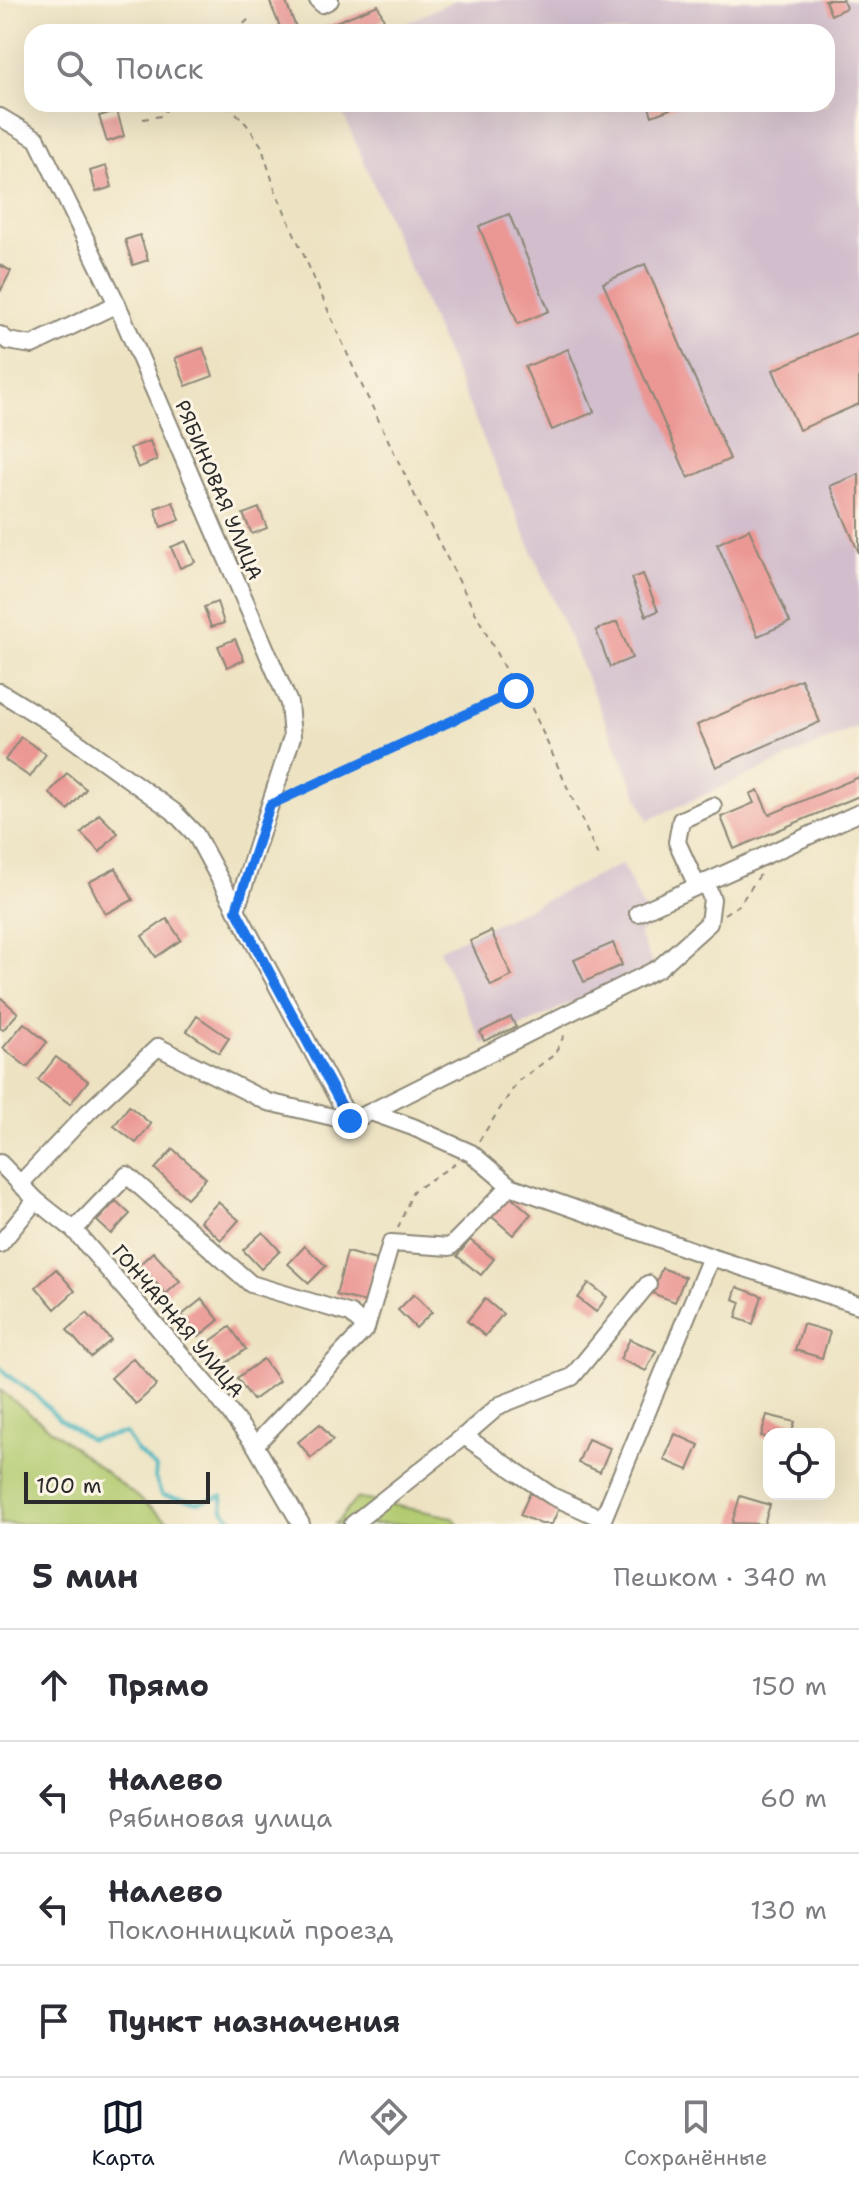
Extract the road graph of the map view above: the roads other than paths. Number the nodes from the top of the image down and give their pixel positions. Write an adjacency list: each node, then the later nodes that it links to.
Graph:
1 (318, 0): 2 (street)
2 (330, 0)
3 (0, 117): 4 (street, РЯБИНОВАЯ УЛИЦА)
4 (117, 304): 5 (street); 10 (street, РЯБИНОВАЯ УЛИЦА)
5 (0, 335)
6 (0, 692): 10 (street)
7 (713, 806): 9 (street)
8 (859, 813): 9 (street)
9 (701, 884): 11 (street); 12 (street)
10 (236, 910): 13 (street)
11 (638, 913)
12 (371, 1112): 13 (street); 16 (street)
13 (350, 1121): 15 (street)
14 (0, 1163): 15 (street, ГОНЧАРНАЯ УЛИЦА)
15 (20, 1184): 17 (street, ГОНЧАРНАЯ УЛИЦА)
16 (510, 1186): 20 (street); 23 (street)
17 (36, 1200): 18 (street, ГОНЧАРНАЯ УЛИЦА); 19 (street)
18 (74, 1230): 23 (street); 25 (street, ГОНЧАРНАЯ УЛИЦА)
19 (0, 1244)
20 (711, 1257): 22 (street); 24 (street)
21 (648, 1284): 24 (street)
22 (859, 1305)
23 (366, 1328): 25 (street)
24 (464, 1436): 27 (street)
25 (255, 1445): 26 (street, ГОНЧАРНАЯ УЛИЦА)
26 (301, 1524)
27 (353, 1524)

